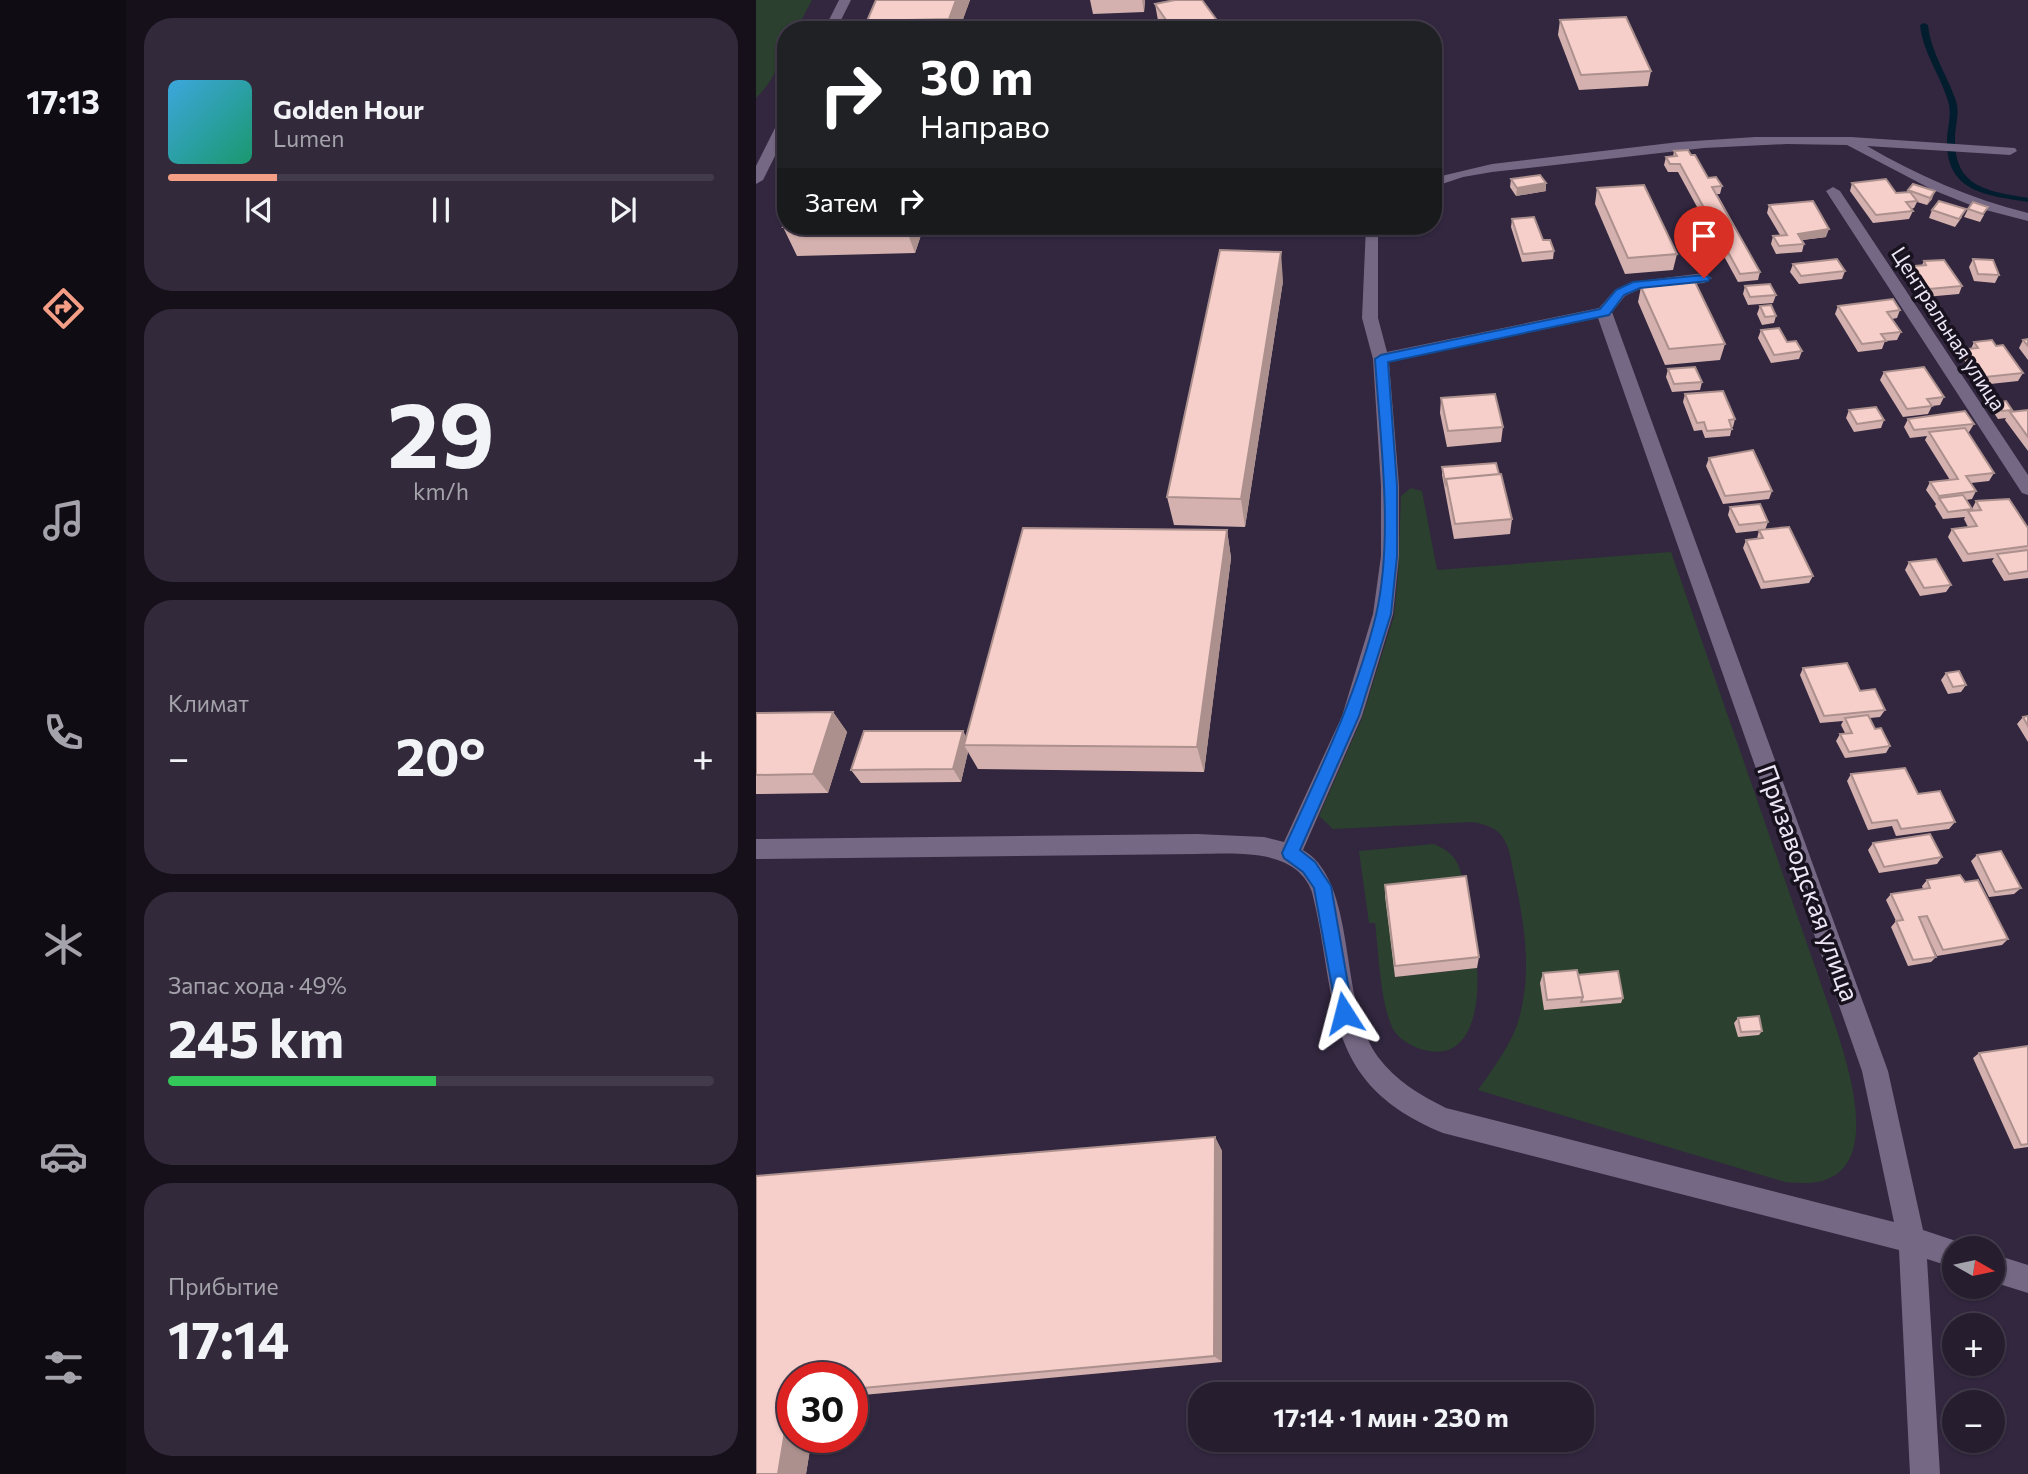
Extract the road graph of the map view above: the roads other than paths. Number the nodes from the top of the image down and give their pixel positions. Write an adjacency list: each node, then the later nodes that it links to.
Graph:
1 (845, 0): 2 (street)
2 (835, 21)
3 (777, 136): 6 (street)
4 (777, 137): 9 (street)
5 (1850, 141): 7 (street); 8 (street); 11 (street)
6 (756, 151)
7 (2010, 151)
8 (1442, 179)
9 (756, 180)
10 (1833, 191): 16 (street, Центральная улица)
11 (2028, 217)
12 (1371, 235): 15 (street)
13 (1704, 278): 14 (street)
14 (1604, 312): 15 (street); 19 (street, Призаводская улица)
15 (1381, 359): 18 (street)
16 (2028, 489)
17 (756, 849): 18 (street)
18 (1290, 853): 19 (street)
19 (1912, 1240): 20 (street); 23 (street, Призаводская улица)
20 (1942, 1250)
21 (2006, 1272): 22 (street)
22 (2028, 1279)
23 (1925, 1474)

